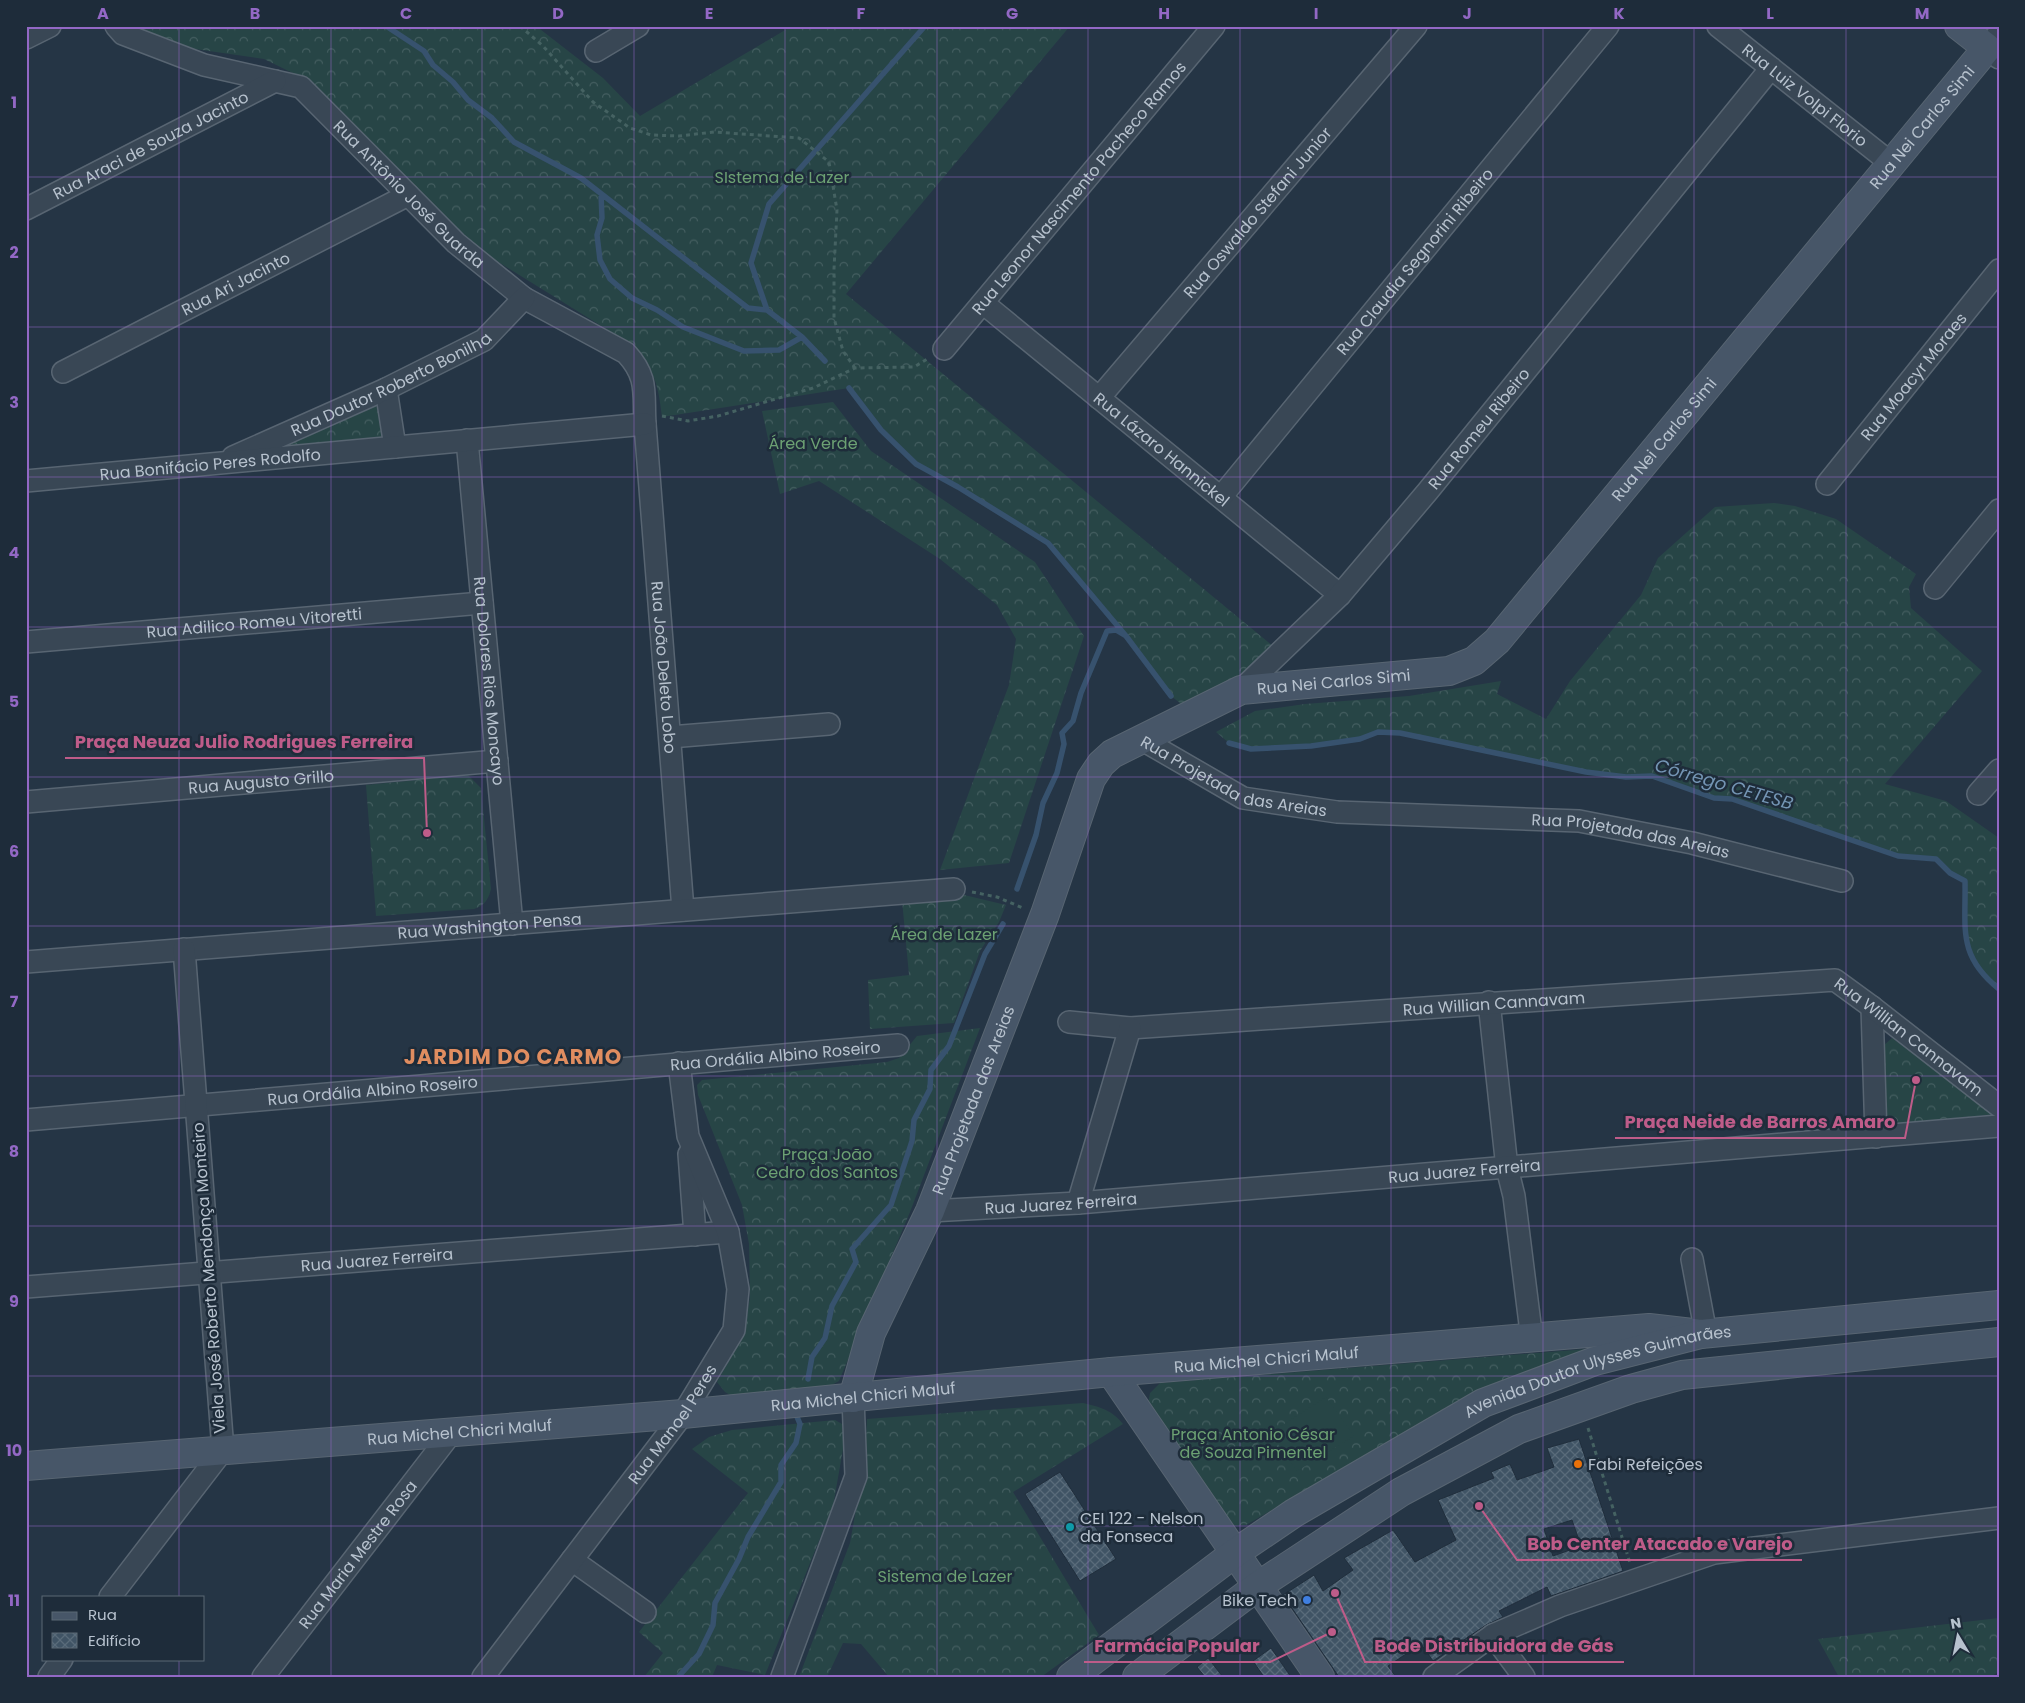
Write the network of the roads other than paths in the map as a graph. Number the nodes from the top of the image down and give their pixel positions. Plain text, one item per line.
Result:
1 (50, 26) edge
2 (116, 26) edge
3 (638, 26) edge
4 (1214, 26) edge
5 (1416, 26) edge
6 (1608, 26) edge
7 (1718, 26) edge
8 (1959, 26) edge
9 (26, 38) edge
10 (1995, 46) edge
11 (596, 51) dead end
12 (1771, 68) junction
13 (275, 81) junction
14 (1892, 164) junction
15 (408, 195) junction
16 (26, 209) edge
17 (1999, 270) edge
18 (524, 298) junction
19 (983, 303) junction
20 (944, 349) road end
21 (62, 372) dead end
22 (386, 389) junction
23 (1099, 398) junction
24 (645, 424) junction
25 (467, 440) junction
26 (395, 447) junction
27 (217, 464) junction
28 (26, 481) edge
29 (1827, 484) dead end
30 (1221, 497) junction
31 (1999, 510) edge
32 (1935, 588) dead end
33 (1340, 595) junction
34 (482, 603) junction
35 (26, 642) edge
36 (1235, 693) junction
37 (829, 724) dead end
38 (670, 737) junction
39 (1140, 739) junction
40 (497, 761) junction
41 (1999, 770) edge
42 (1978, 794) dead end
43 (26, 802) edge
44 (1842, 881) dead end
45 (954, 888) road end
46 (683, 910) junction
47 (512, 924) junction
48 (184, 949) junction
49 (26, 962) edge
50 (1489, 1002) junction
51 (1872, 1006) junction
52 (1070, 1022) dead end
53 (1130, 1028) junction
54 (898, 1045) dead end
55 (679, 1063) junction
56 (196, 1106) junction
57 (1999, 1106) edge
58 (26, 1120) edge
59 (1999, 1126) edge
60 (688, 1136) junction
61 (1876, 1137) junction
62 (1507, 1168) junction
63 (1078, 1203) junction
64 (930, 1211) junction
65 (728, 1232) junction
66 (695, 1234) junction
67 (1692, 1259) dead end
68 (209, 1272) junction
69 (26, 1287) edge
70 (1999, 1305) edge
71 (1703, 1334) junction
72 (1532, 1340) junction
73 (1999, 1342) edge
74 (1111, 1372) junction
75 (853, 1398) junction
76 (683, 1414) junction
77 (452, 1432) junction
78 (223, 1450) junction
79 (26, 1466) edge
80 (1999, 1518) edge
81 (1235, 1554) junction
82 (572, 1560) junction
83 (1258, 1586) junction
84 (111, 1596) edge
85 (645, 1612) dead end
86 (1493, 1635) junction
87 (61, 1660) edge
88 (49, 1677) edge
89 (263, 1677) edge
90 (483, 1677) edge
91 (782, 1677) edge
92 (1071, 1677) edge
93 (1137, 1677) edge
94 (1320, 1677) edge
95 (1434, 1677) edge
96 (1524, 1677) edge

1 - 9 street
2 - 13 street, Rua Antônio José Guarda
3 - 11 street
4 - 19 street, Rua Leonor Nascimento Pacheco Ramos
5 - 23 street, Rua Oswaldo Stefani Junior
6 - 30 street, Rua Claudia Segnorini Ribeiro
7 - 12 street, Rua Luiz Volpi Florio
8 - 10 street
10 - 14 street, Rua Nei Carlos Simi
12 - 14 street, Rua Luiz Volpi Florio
12 - 33 street, Rua Romeu Ribeiro
13 - 15 street, Rua Antônio José Guarda
13 - 16 street, Rua Araci de Souza Jacinto
14 - 36 street, Rua Nei Carlos Simi
15 - 18 street, Rua Antônio José Guarda
15 - 21 street, Rua Ari Jacinto
17 - 29 street, Rua Moacyr Moraes
18 - 22 street, Rua Doutor Roberto Bonilha
18 - 24 street, Rua Antônio José Guarda
19 - 20 street, Rua Leonor Nascimento Pacheco Ramos
19 - 23 street, Rua Lázaro Hannickel
22 - 26 street
22 - 27 street, Rua Doutor Roberto Bonilha
23 - 30 street, Rua Lázaro Hannickel
24 - 25 street, Rua Bonifácio Peres Rodolfo
24 - 38 street, Rua João Deleto Lobo
25 - 26 street, Rua Bonifácio Peres Rodolfo
25 - 34 street, Rua Dolores Rios Moncayo
26 - 27 street, Rua Bonifácio Peres Rodolfo
27 - 28 street, Rua Bonifácio Peres Rodolfo
30 - 33 street, Rua Lázaro Hannickel
31 - 32 street
33 - 36 street, Rua Romeu Ribeiro
34 - 35 street, Rua Adilico Romeu Vitoretti
34 - 40 street, Rua Dolores Rios Moncayo
36 - 39 street, Rua Romeu Ribeiro
37 - 38 street
38 - 46 street, Rua João Deleto Lobo
39 - 44 street, Rua Projetada das Areias
39 - 64 street, Rua Projetada das Areias
40 - 43 street, Rua Augusto Grillo
40 - 47 street, Rua Dolores Rios Moncayo
41 - 42 street
45 - 46 street, Rua Washington Pensa
46 - 47 street, Rua Washington Pensa
47 - 48 street, Rua Washington Pensa
48 - 49 street, Rua Washington Pensa
48 - 56 street, Viela José Roberto Mendonça Monteiro
50 - 51 street, Rua Willian Cannavam
50 - 53 street, Rua Willian Cannavam
50 - 62 street
51 - 57 street, Rua Willian Cannavam
51 - 61 street
52 - 53 street, Rua Willian Cannavam
53 - 63 street
54 - 55 street, Rua Ordália Albino Roseiro
55 - 56 street, Rua Ordália Albino Roseiro
55 - 60 street, Rua Manoel Peres
56 - 58 street, Rua Ordália Albino Roseiro
56 - 68 street, Viela José Roberto Mendonça Monteiro
59 - 61 street, Rua Juarez Ferreira
60 - 65 street, Rua Manoel Peres
60 - 66 street, Rua Manoel Peres
61 - 62 street, Rua Juarez Ferreira
62 - 63 street, Rua Juarez Ferreira
62 - 72 street
63 - 64 street, Rua Juarez Ferreira
64 - 75 street, Rua Projetada das Areias
65 - 66 street, Rua Juarez Ferreira
65 - 76 street, Rua Manoel Peres
66 - 68 street, Rua Juarez Ferreira
67 - 71 street
68 - 69 street, Rua Juarez Ferreira
68 - 78 street, Viela José Roberto Mendonça Monteiro
70 - 71 street, Avenida Doutor Ulysses Guimarães
71 - 72 street, Rua Michel Chicri Maluf
71 - 81 street, Avenida Doutor Ulysses Guimarães
72 - 74 street, Rua Michel Chicri Maluf
73 - 83 street, Avenida Doutor Ulysses Guimarães
74 - 75 street, Rua Michel Chicri Maluf
74 - 81 street
75 - 76 street, Rua Michel Chicri Maluf
75 - 91 street
76 - 77 street, Rua Michel Chicri Maluf
76 - 82 street, Rua Manoel Peres
77 - 78 street, Rua Michel Chicri Maluf
77 - 89 street, Rua Maria Mestre Rosa
78 - 79 street, Rua Michel Chicri Maluf
78 - 84 street
80 - 86 street
81 - 83 street
81 - 92 street, Avenida Doutor Ulysses Guimarães
82 - 85 street
82 - 90 street, Rua Manoel Peres
83 - 93 street, Avenida Doutor Ulysses Guimarães
83 - 94 street
86 - 95 street
86 - 96 street
87 - 88 street

